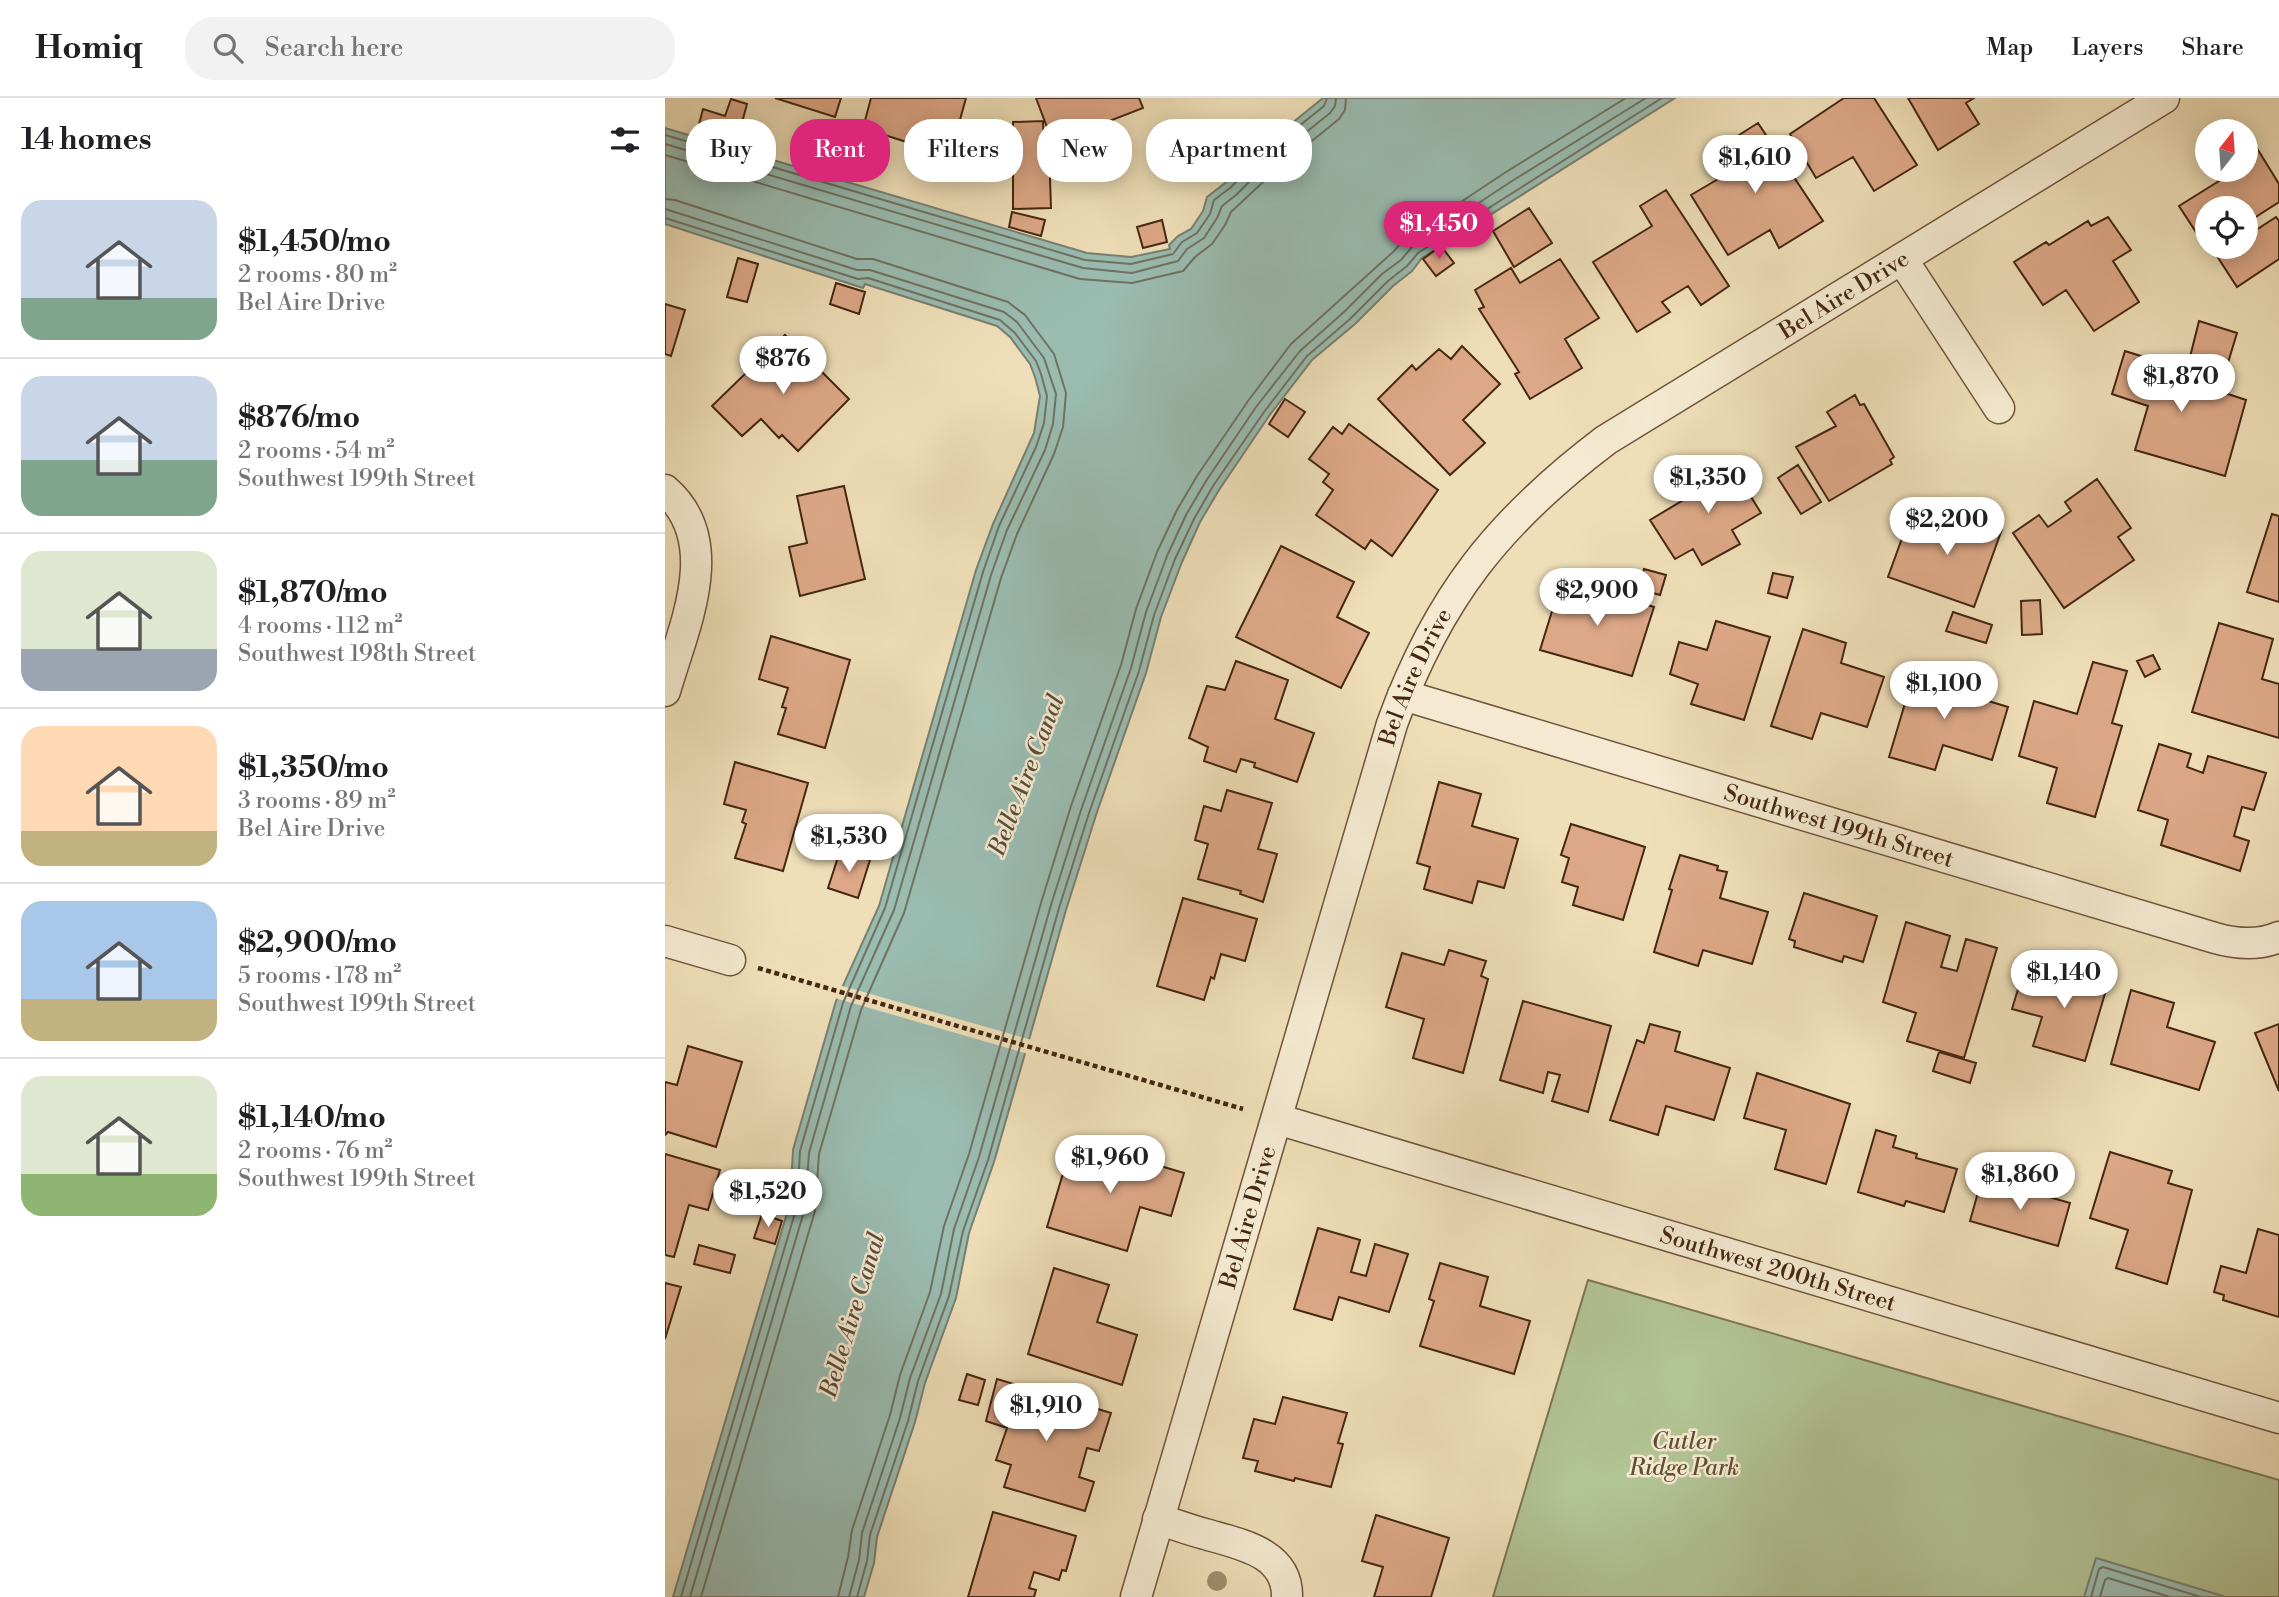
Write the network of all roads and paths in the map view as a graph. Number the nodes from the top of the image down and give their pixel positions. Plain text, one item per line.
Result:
1 (2164, 98) edge
2 (1902, 259) junction
3 (1999, 408) dead end
4 (665, 489) edge
5 (665, 691) edge
6 (1403, 695) junction
7 (2278, 937) edge
8 (665, 941) edge
9 (730, 960) joint
10 (1243, 1109) dead end
11 (1276, 1119) junction
12 (2279, 1418) edge
13 (1158, 1519) junction
14 (1136, 1597) edge
15 (1287, 1597) edge

1 - 2 street, Bel Aire Drive
2 - 3 street
2 - 6 street, Bel Aire Drive
4 - 5 street
6 - 7 street, Southwest 199th Street
6 - 11 street, Bel Aire Drive
8 - 9 street
9 - 10 path
11 - 12 street, Southwest 200th Street
11 - 13 street, Bel Aire Drive
13 - 14 street, Bel Aire Drive
13 - 15 street

